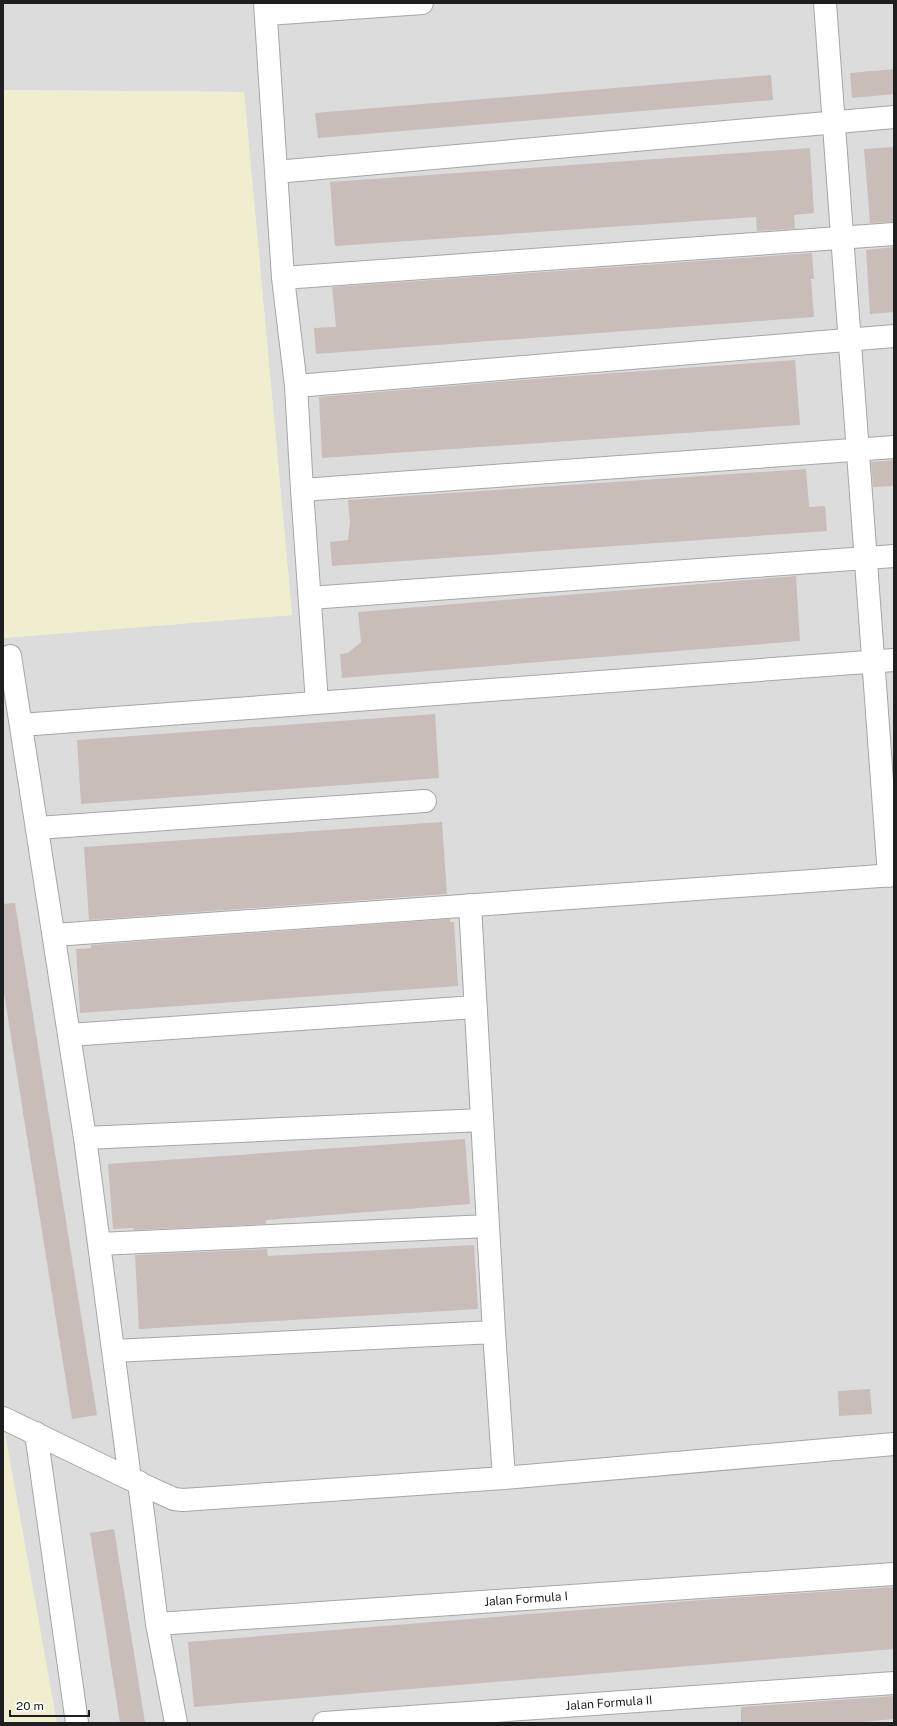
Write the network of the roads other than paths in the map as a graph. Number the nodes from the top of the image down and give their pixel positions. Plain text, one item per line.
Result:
1 (422, 3) edge
2 (825, 3) edge
3 (266, 9) edge
4 (894, 117) edge
5 (834, 122) junction
6 (276, 172) junction
7 (894, 234) edge
8 (842, 237) junction
9 (283, 278) junction
10 (894, 336) edge
11 (850, 339) junction
12 (296, 386) junction
13 (894, 447) edge
14 (858, 450) junction
15 (302, 490) junction
16 (894, 556) edge
17 (866, 558) junction
18 (310, 598) junction
19 (10, 656) dead end
20 (884, 660) edge
21 (317, 703) junction
22 (21, 725) junction
23 (888, 768) edge
24 (425, 801) dead end
25 (37, 828) junction
26 (892, 876) edge
27 (470, 905) junction
28 (54, 935) junction
29 (475, 1007) junction
30 (69, 1035) junction
31 (482, 1120) junction
32 (85, 1138) junction
33 (488, 1226) junction
34 (99, 1244) junction
35 (494, 1332) junction
36 (114, 1351) junction
37 (3, 1418) edge
38 (36, 1433) junction
39 (894, 1444) edge
40 (504, 1478) junction
41 (134, 1481) junction
42 (894, 1574) edge
43 (157, 1624) junction
44 (894, 1683) edge
45 (77, 1723) edge
46 (176, 1723) edge
47 (324, 1723) edge

1 - 3 street
2 - 5 street
3 - 6 street
4 - 5 street
5 - 6 street
5 - 8 street
6 - 9 street
7 - 8 street
8 - 9 street
8 - 11 street
9 - 12 street
10 - 11 street
11 - 12 street
11 - 14 street
12 - 15 street
13 - 14 street
14 - 15 street
14 - 17 street
15 - 18 street
16 - 17 street
17 - 18 street
17 - 20 street
18 - 21 street
19 - 22 street
20 - 21 street
20 - 23 street
21 - 22 street
22 - 25 street
23 - 26 street
24 - 25 street
25 - 28 street
26 - 27 street
27 - 28 street
27 - 29 street
28 - 30 street
29 - 30 street
29 - 31 street
30 - 32 street
31 - 32 street
31 - 33 street
32 - 34 street
33 - 34 street
33 - 35 street
34 - 36 street
35 - 36 street
35 - 40 street
36 - 41 street
37 - 38 street
38 - 41 street
38 - 45 street
39 - 40 street
40 - 41 street
41 - 43 street
42 - 43 street, Jalan Formula I
43 - 46 street
44 - 47 street, Jalan Formula II

